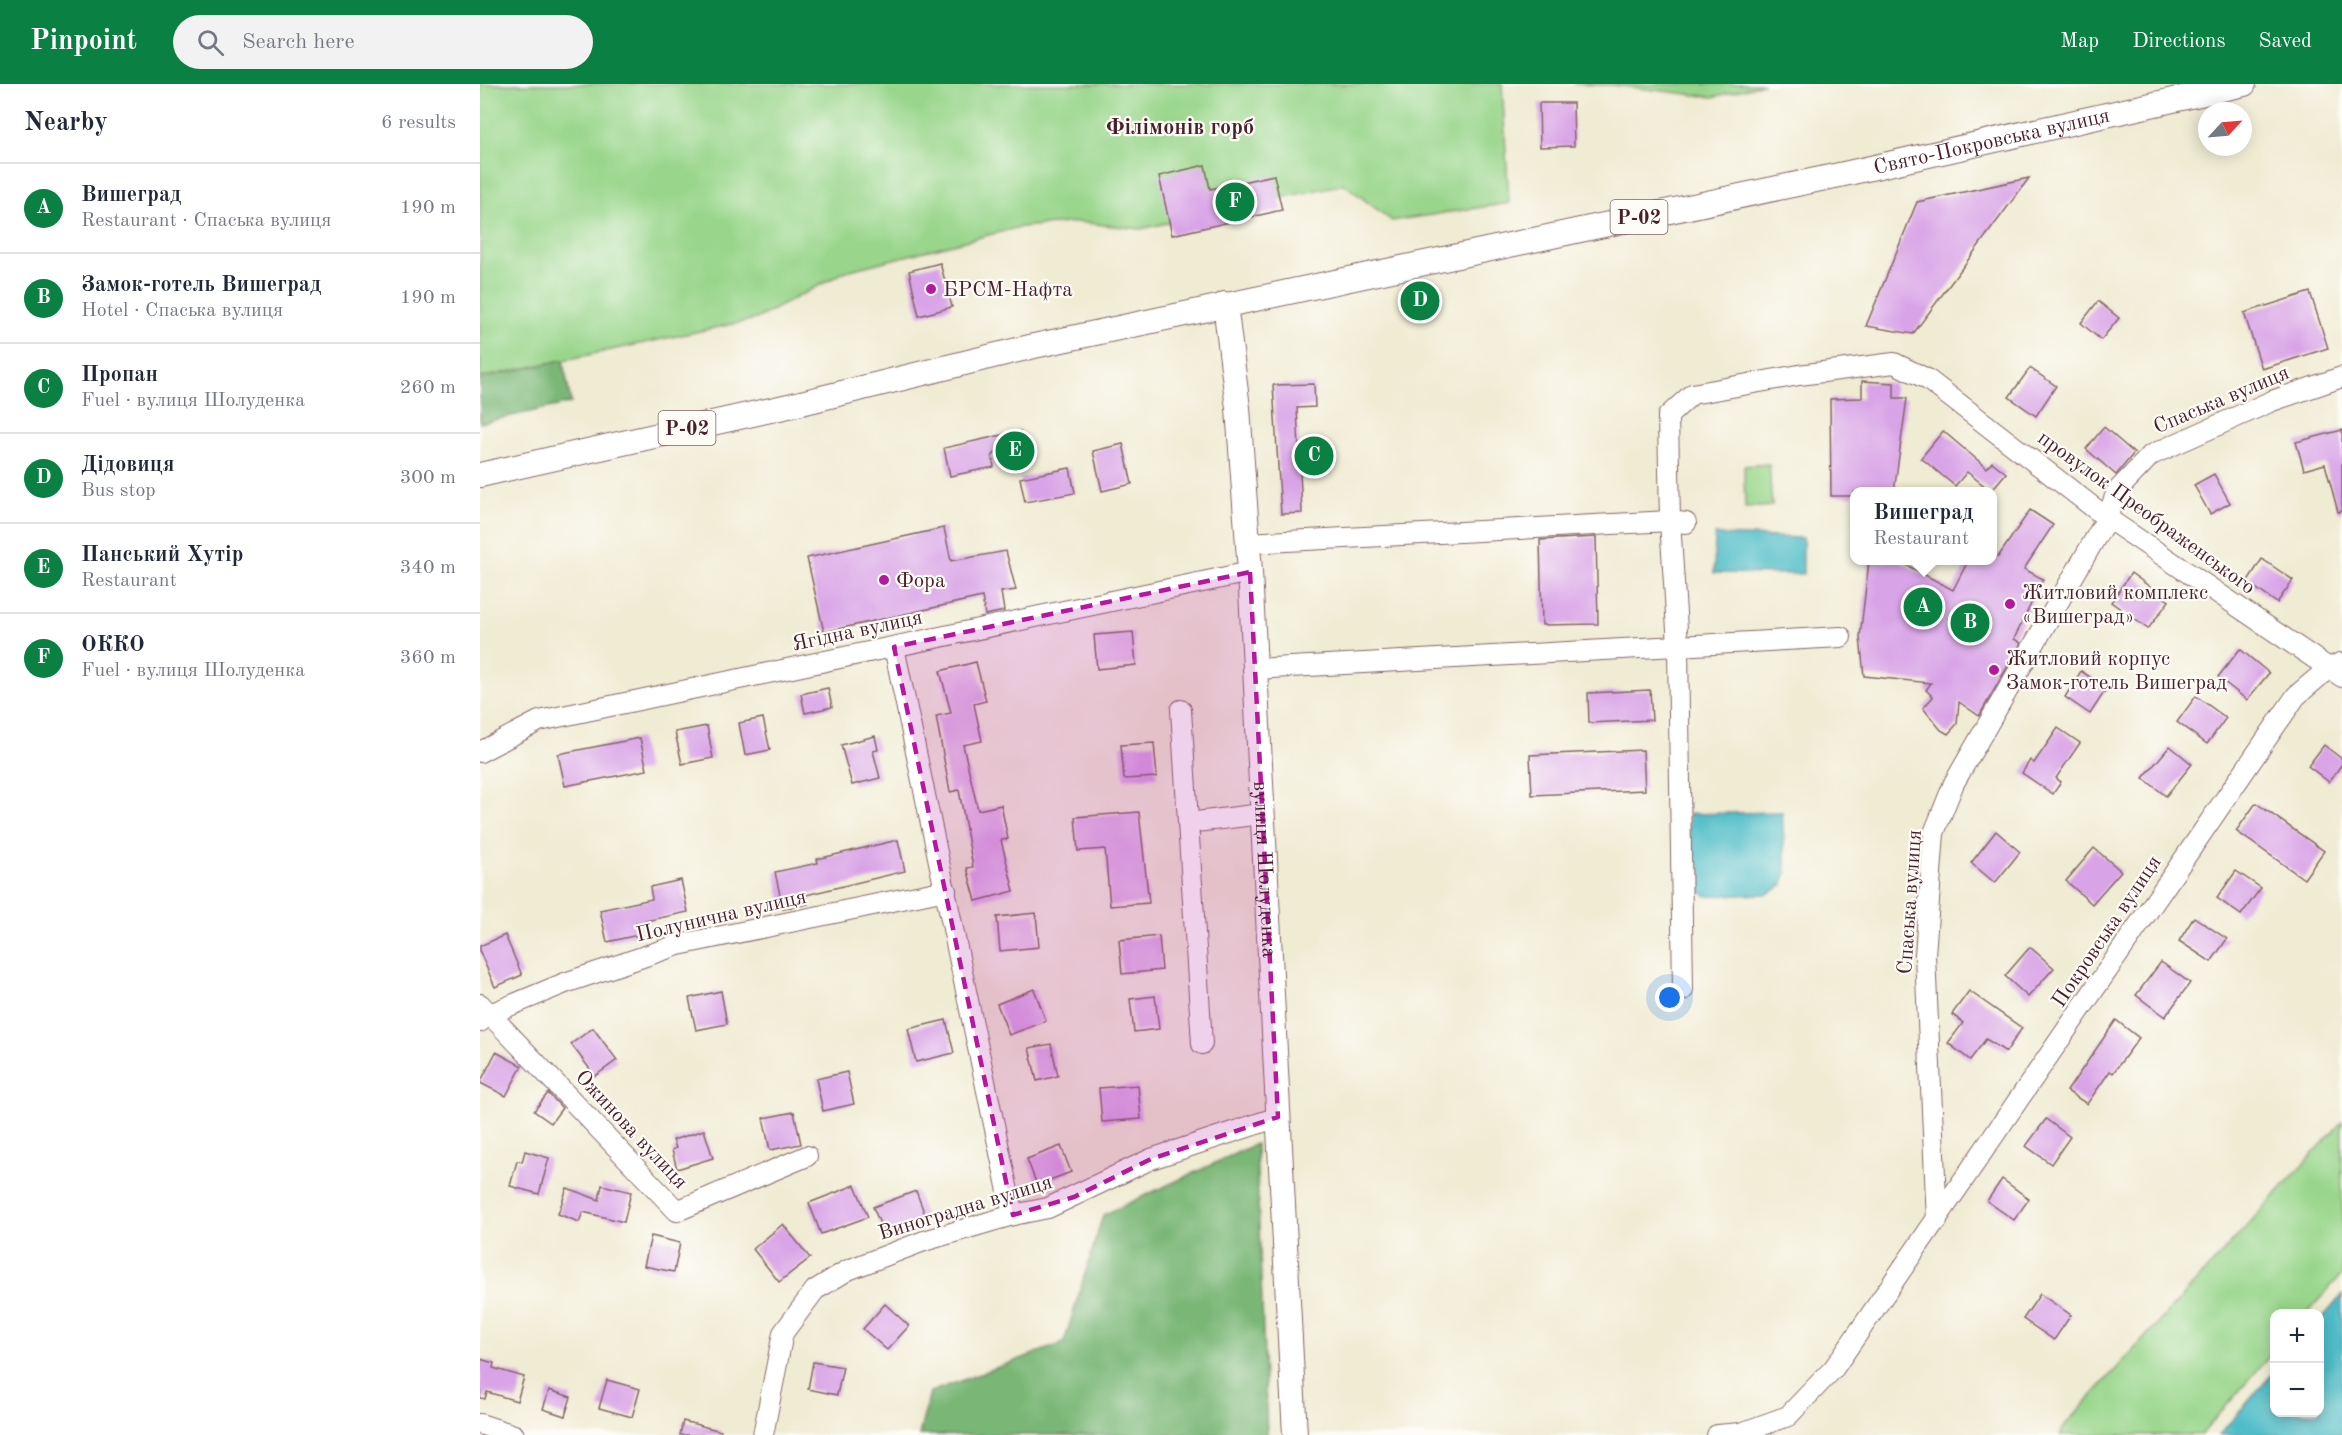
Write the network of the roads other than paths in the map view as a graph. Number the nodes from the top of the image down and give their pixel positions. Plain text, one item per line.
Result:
1 (2244, 84) edge
2 (1225, 304) junction
3 (2342, 377) edge
4 (480, 477) edge
5 (2107, 518) junction
6 (1678, 522) junction
7 (1248, 543) junction
8 (1250, 572) junction
9 (1841, 637) dead end
10 (1678, 645) junction
11 (894, 646) junction
12 (1255, 669) junction
13 (2338, 669) edge
14 (1181, 710) dead end
15 (480, 752) edge
16 (1262, 814) junction
17 (1188, 823) junction
18 (946, 890) junction
19 (1683, 990) dead end
20 (483, 1013) edge
21 (1202, 1044) dead end
22 (1278, 1117) junction
23 (807, 1156) dead end
24 (1013, 1215) junction
25 (1937, 1221) junction
26 (480, 1424) edge
27 (514, 1435) edge
28 (763, 1435) edge
29 (1296, 1435) edge
30 (1717, 1435) edge

1 - 2 main road, Свято-Покровська вулиця / Р-02
2 - 4 main road, Р-02
2 - 7 main road, вулиця Шолуденка
3 - 5 street, Спаська вулиця
5 - 6 street, провулок Преображенського
5 - 13 street, провулок Преображенського
5 - 25 street, Спаська вулиця
6 - 7 street
6 - 10 street, провулок Преображенського
7 - 8 main road, вулиця Шолуденка
8 - 11 street, Ягідна вулиця
8 - 12 main road, вулиця Шолуденка
9 - 10 street
10 - 12 street
10 - 19 street, провулок Преображенського
11 - 15 street, Ягідна вулиця
11 - 18 street
12 - 16 main road, вулиця Шолуденка
13 - 25 street, Покровська вулиця
14 - 17 street
16 - 17 street
16 - 22 main road, вулиця Шолуденка
17 - 21 street
18 - 20 street, Полунична вулиця
18 - 24 street
20 - 23 street, Ожинова вулиця
22 - 24 street, Виноградна вулиця
22 - 29 main road, вулиця Шолуденка
24 - 28 street, Виноградна вулиця
25 - 30 street, Покровська вулиця
26 - 27 street

